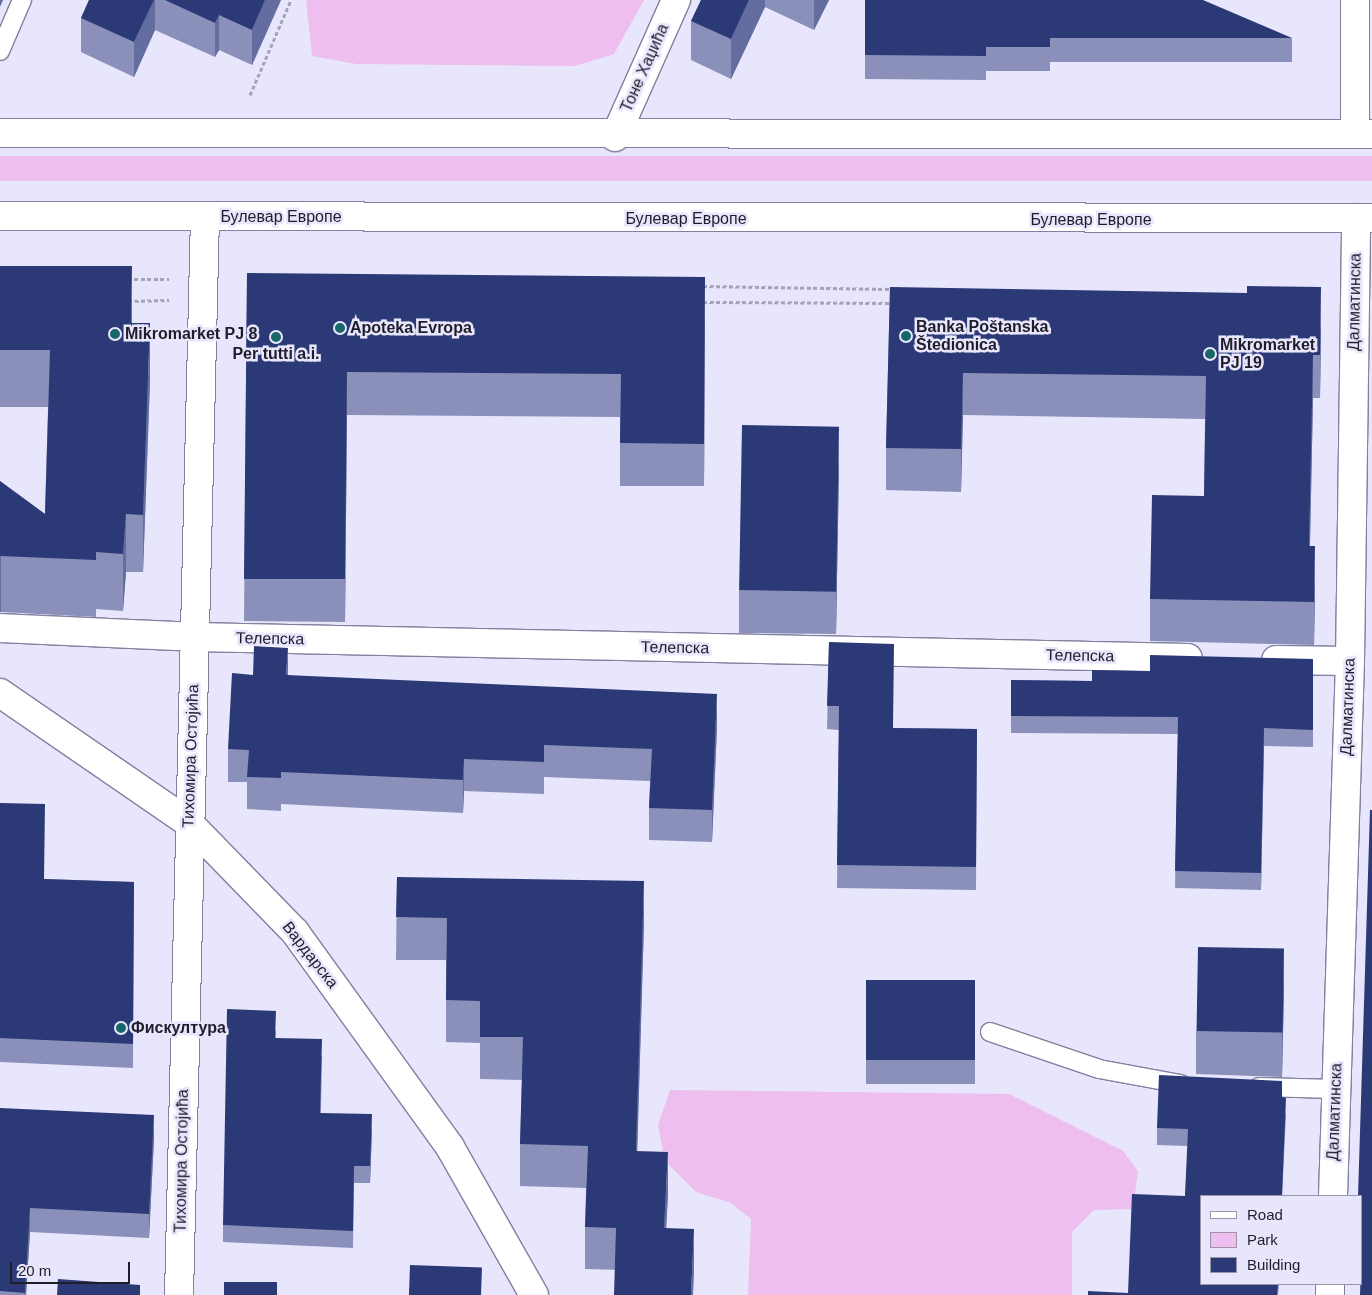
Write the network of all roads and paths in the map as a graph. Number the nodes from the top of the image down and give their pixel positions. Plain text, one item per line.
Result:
1 (22, 0) edge
2 (291, 0) edge
3 (676, 0) edge
4 (1355, 0) edge
5 (0, 51) edge
6 (250, 95) dead end
7 (0, 133) edge
8 (1363, 134) edge
9 (615, 137) junction
10 (0, 216) edge
11 (205, 217) junction
12 (1364, 218) edge
13 (116, 279) edge
14 (699, 286) edge
15 (203, 289) junction
16 (897, 289) edge
17 (126, 301) edge
18 (700, 302) edge
19 (898, 303) edge
20 (0, 628) edge
21 (195, 637) junction
22 (1210, 658) edge
23 (1250, 659) edge
24 (1350, 661) junction
25 (0, 693) edge
26 (189, 823) junction
27 (990, 1032) dead end
28 (1202, 1085) edge
29 (1240, 1086) edge
30 (1336, 1089) junction
31 (1333, 1195) edge
32 (179, 1295) edge
33 (534, 1295) edge

1 - 5 lane
2 - 6 path
3 - 9 street, Тоне Хаџића
4 - 8 street
7 - 9 street
8 - 9 street
10 - 11 street, Булевар Европе
11 - 12 street, Булевар Европе
11 - 15 street, Тихомира Остојића
12 - 24 street, Далматинска
13 - 15 path
14 - 16 path
15 - 17 path
15 - 21 street, Тихомира Остојића
18 - 19 path
20 - 21 street, Телепска
21 - 22 street, Телепска
21 - 26 street, Тихомира Остојића
23 - 24 street
24 - 30 street, Далматинска
25 - 26 street, Вардарска
26 - 32 street, Тихомира Остојића
26 - 33 street, Вардарска
27 - 28 lane
29 - 30 lane
30 - 31 street, Далматинска

